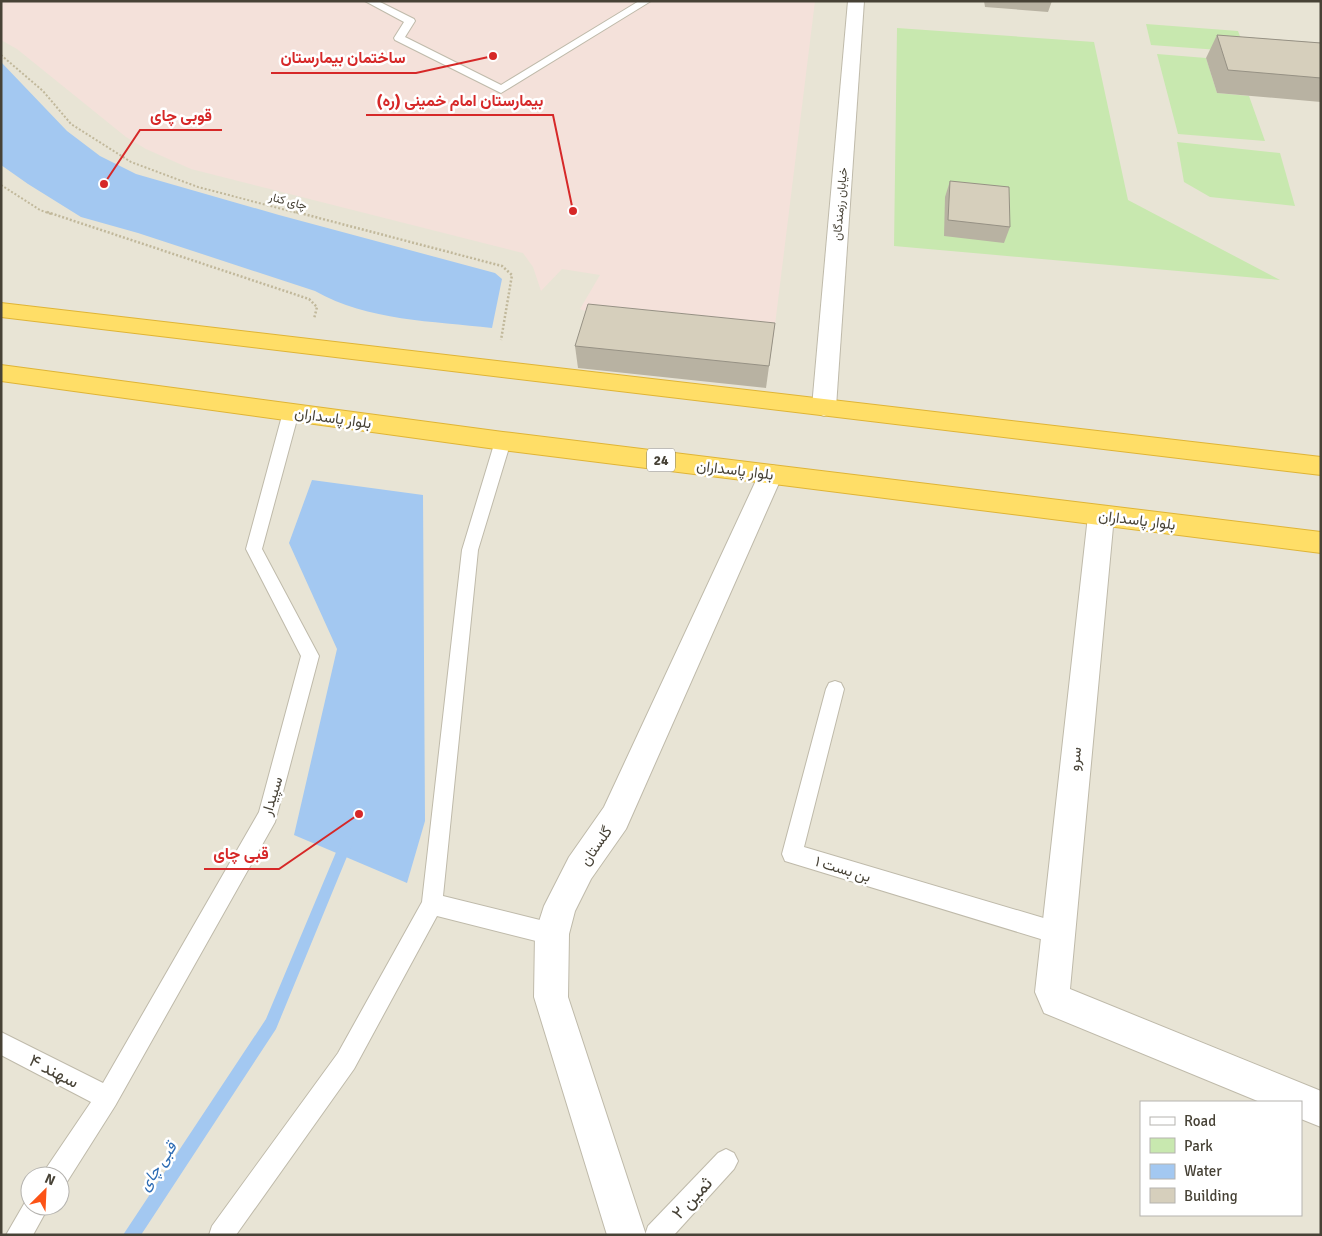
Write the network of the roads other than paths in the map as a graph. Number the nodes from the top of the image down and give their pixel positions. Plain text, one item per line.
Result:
1 (370, 1) edge
2 (646, 1) edge
3 (856, 1) edge
4 (1, 310) edge
5 (1, 373) edge
6 (824, 407) junction
7 (291, 412) junction
8 (503, 441) junction
9 (1321, 466) edge
10 (772, 474) junction
11 (1101, 516) junction
12 (1321, 544) edge
13 (835, 689) dead end
14 (432, 904) junction
15 (1057, 933) junction
16 (552, 934) junction
17 (1, 1044) edge
18 (106, 1098) junction
19 (1301, 1101) edge
20 (1302, 1101) edge
21 (1321, 1109) edge
22 (726, 1161) dead end
23 (62, 1166) edge
24 (30, 1216) edge
25 (18, 1235) edge
26 (221, 1235) edge
27 (627, 1235) edge
28 (657, 1235) edge

1 - 2 lane
3 - 6 street, خیابان رزمندگان
4 - 6 highway
5 - 7 highway, بلوار پاسداران / 24
6 - 9 highway
7 - 8 highway, بلوار پاسداران / 24
7 - 18 lane, سپیدار
8 - 10 highway, بلوار پاسداران / 24
8 - 14 lane
10 - 11 highway, بلوار پاسداران / 24
10 - 16 street, گلستان
11 - 12 highway, بلوار پاسداران / 24
11 - 15 street, سرو
13 - 15 lane, بن بست ۱
14 - 16 lane
14 - 26 lane
15 - 19 street, سرو
16 - 27 street, گلستان
17 - 18 lane, سهند ۴
18 - 23 lane, سپیدار
20 - 21 street, سرو
22 - 28 lane, ثمین ۲
24 - 25 lane

